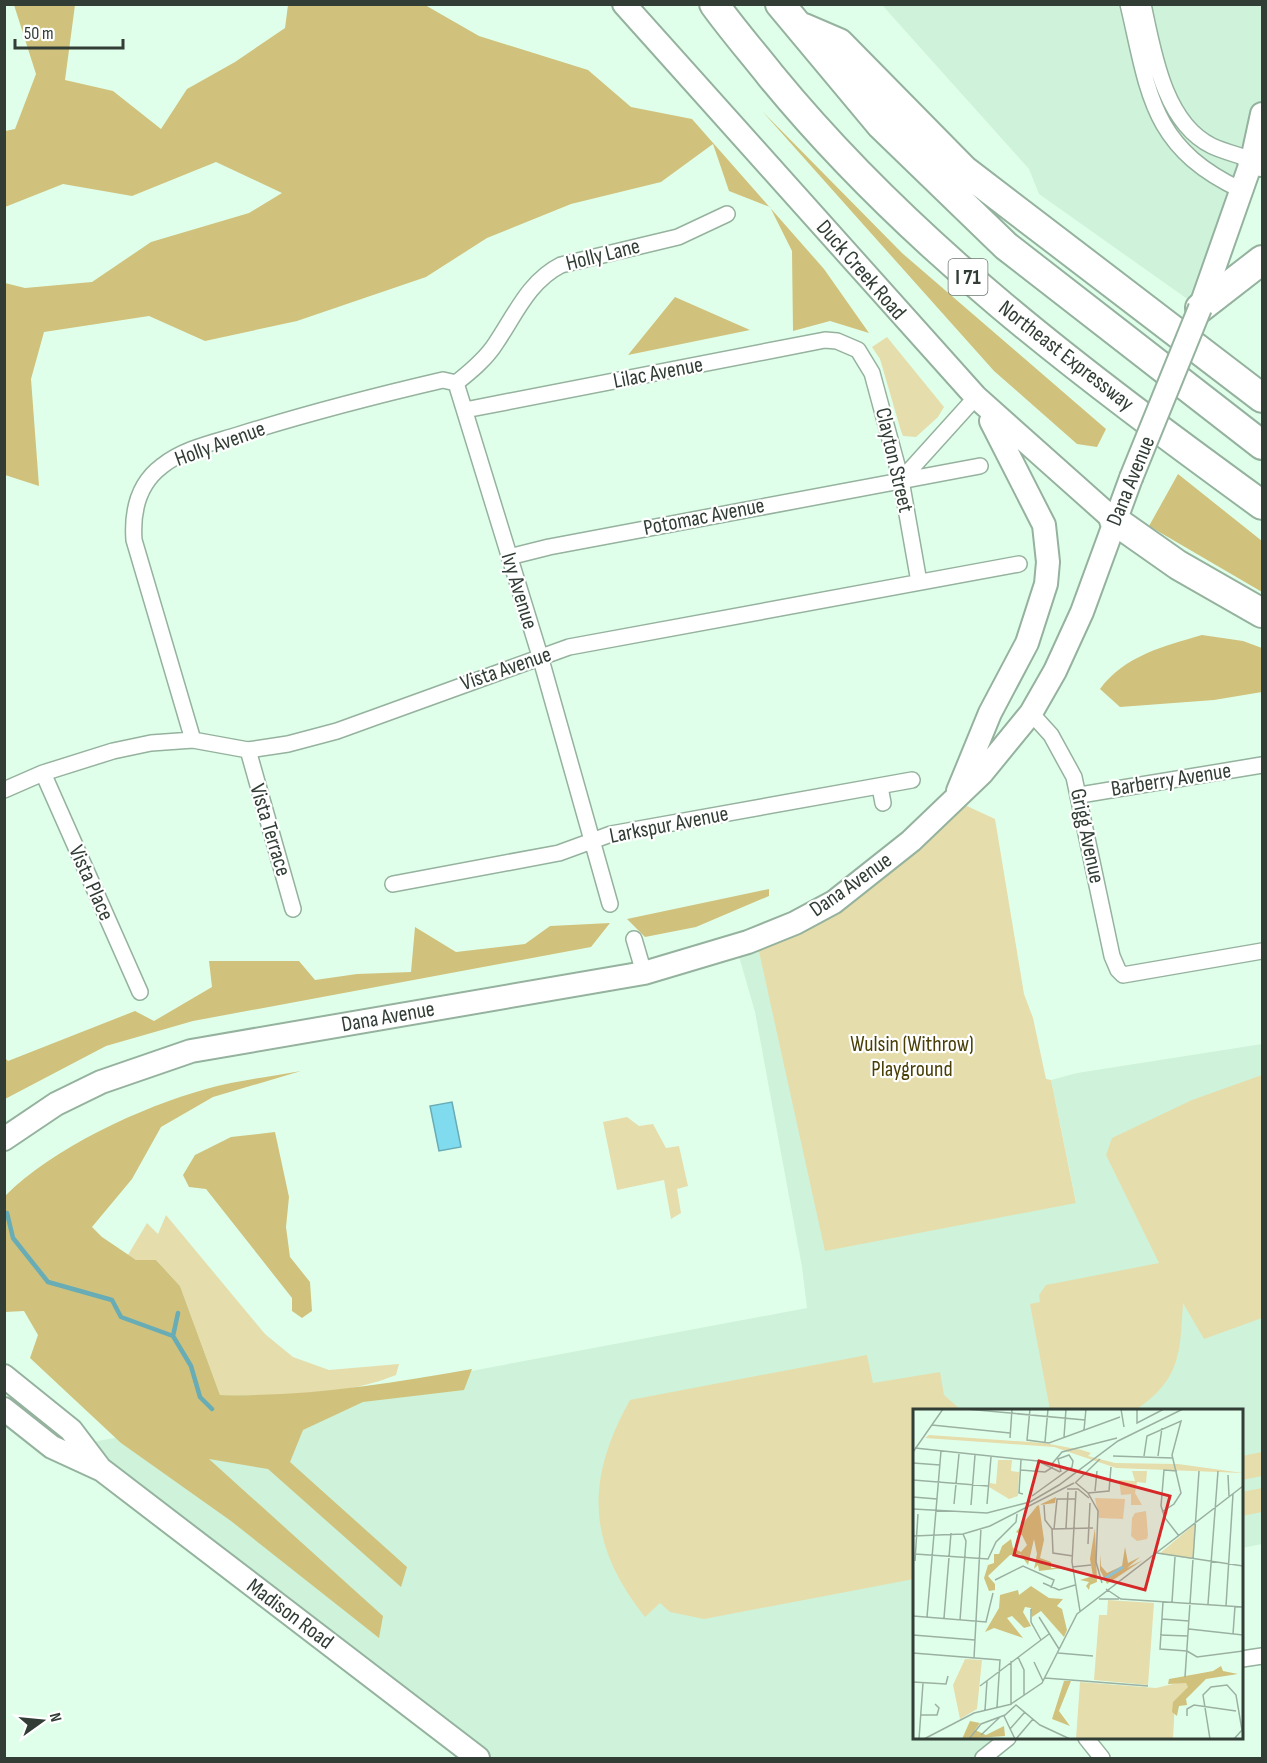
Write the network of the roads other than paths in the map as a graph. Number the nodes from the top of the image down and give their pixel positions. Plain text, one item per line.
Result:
1 (624, 4) edge
2 (714, 4) edge
3 (1128, 4) edge
4 (1143, 4) edge
5 (789, 15) edge
6 (1263, 114) edge
7 (1257, 161) edge
8 (1241, 190) junction
9 (728, 213) dead end
10 (1263, 260) edge
11 (1200, 308) junction
12 (851, 346) joint
13 (456, 383) junction
14 (976, 397) junction
15 (1263, 399) edge
16 (465, 410) junction
17 (1263, 445) edge
18 (980, 466) dead end
19 (901, 480) junction
20 (1263, 505) edge
21 (1114, 520) junction
22 (509, 557) junction
23 (1019, 564) dead end
24 (919, 582) junction
25 (1263, 613) edge
26 (540, 657) junction
27 (1031, 713) junction
28 (193, 740) junction
29 (248, 750) junction
30 (1263, 765) edge
31 (43, 773) junction
32 (912, 780) dead end
33 (880, 787) junction
34 (4, 790) edge
35 (1080, 795) junction
36 (954, 800) junction
37 (883, 803) dead end
38 (593, 841) junction
39 (393, 884) dead end
40 (610, 904) dead end
41 (294, 909) dead end
42 (634, 939) dead end
43 (1263, 951) edge
44 (644, 973) junction
45 (140, 992) dead end
46 (4, 1139) edge
47 (4, 1376) edge
48 (4, 1409) edge
49 (102, 1470) junction
50 (1263, 1656) edge
51 (1243, 1659) edge
52 (1006, 1739) edge
53 (1088, 1739) edge
54 (478, 1758) edge
55 (983, 1758) edge
56 (1102, 1758) edge

1 - 14 street, Duck Creek Road
2 - 20 highway, Northeast Expressway / I 71
3 - 8 street
4 - 7 street
5 - 15 highway
5 - 17 highway, I 71
6 - 7 street, Dana Avenue
7 - 8 street, Dana Avenue
8 - 11 street, Dana Avenue
9 - 13 street, Holly Lane
10 - 11 highway
11 - 21 street, Dana Avenue, bridge
12 - 16 street, Lilac Avenue
12 - 19 street, Clayton Street
13 - 16 street, Ivy Avenue
13 - 28 street, Holly Avenue
14 - 19 street
14 - 21 street, Duck Creek Road
14 - 36 street
16 - 22 street, Ivy Avenue
18 - 19 street, Potomac Avenue
19 - 22 street, Potomac Avenue
19 - 24 street, Clayton Street
21 - 25 highway
21 - 27 street, Dana Avenue
22 - 26 street, Ivy Avenue
23 - 24 street, Vista Avenue
24 - 26 street, Vista Avenue
26 - 29 street, Vista Avenue
26 - 38 street, Ivy Avenue
27 - 35 street, Grigg Avenue
27 - 36 street, Dana Avenue
28 - 29 street, Vista Avenue
28 - 31 street, Vista Avenue
29 - 41 street, Vista Terrace
30 - 35 street, Barberry Avenue
31 - 34 street, Vista Avenue
31 - 45 street, Vista Place
32 - 33 street, Larkspur Avenue
33 - 37 street
33 - 38 street, Larkspur Avenue
35 - 43 street, Grigg Avenue
36 - 44 street, Dana Avenue
38 - 39 street, Larkspur Avenue
38 - 40 street, Ivy Avenue
42 - 44 street
44 - 46 street, Dana Avenue
47 - 49 street, Madison Road
48 - 49 street, Madison Road
49 - 54 street, Madison Road
50 - 51 street
52 - 55 street
53 - 56 street

